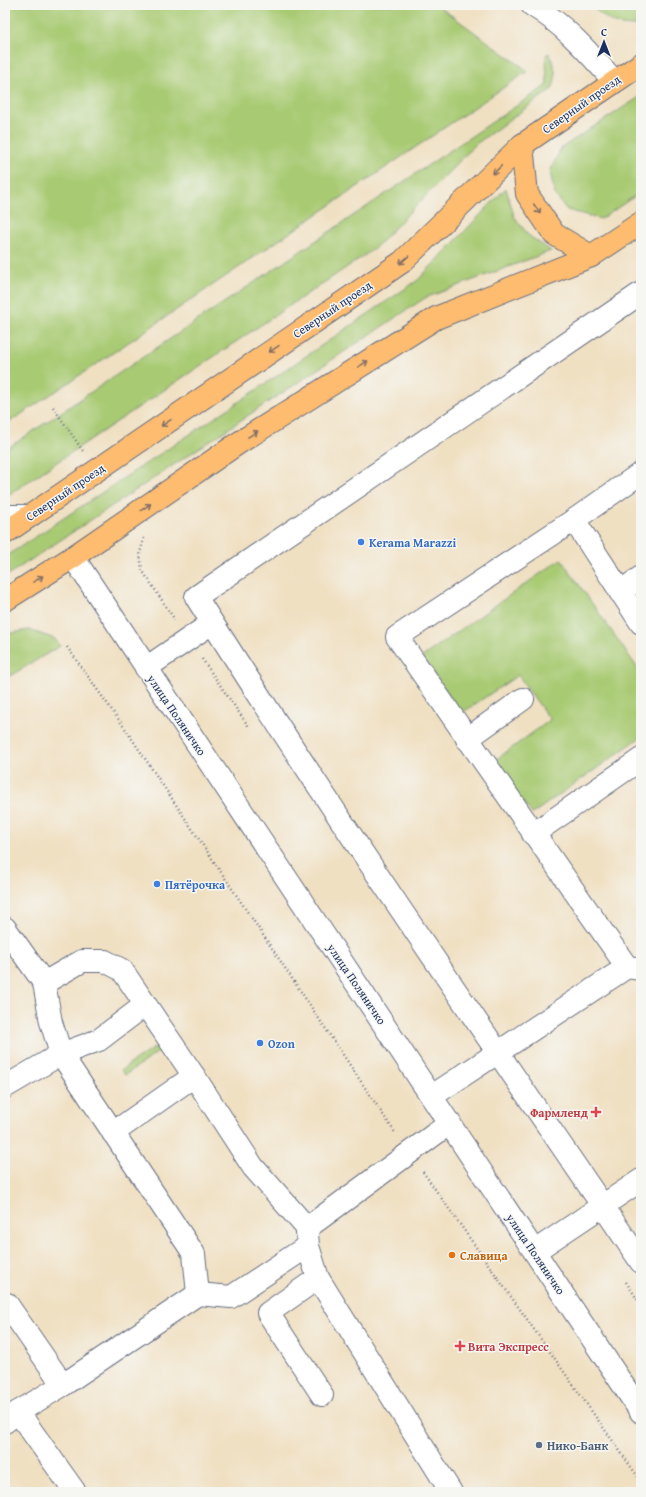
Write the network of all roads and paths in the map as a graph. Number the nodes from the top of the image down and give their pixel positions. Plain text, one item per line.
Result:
1 (535, 6) edge
2 (641, 64) edge
3 (614, 81) junction
4 (522, 145) junction
5 (641, 223) edge
6 (590, 256) junction
7 (641, 293) edge
8 (53, 407) dead end
9 (87, 456) dead end
10 (641, 473) edge
11 (5, 516) edge
12 (30, 516) junction
13 (574, 520) junction
14 (5, 533) edge
15 (144, 538) dead end
16 (73, 557) junction
17 (641, 577) edge
18 (156, 591) dead end
19 (620, 592) junction
20 (5, 600) edge
21 (212, 623) junction
22 (641, 623) edge
23 (67, 647) dead end
24 (146, 668) junction
25 (523, 699) dead end
26 (467, 739) junction
27 (641, 759) edge
28 (533, 834) junction
29 (5, 928) edge
30 (634, 968) edge
31 (44, 983) junction
32 (145, 1005) junction
33 (497, 1052) junction
34 (60, 1054) junction
35 (194, 1076) junction
36 (5, 1087) edge
37 (432, 1096) junction
38 (450, 1123) junction
39 (113, 1133) junction
40 (409, 1153) junction
41 (641, 1180) edge
42 (602, 1205) junction
43 (308, 1237) junction
44 (534, 1251) junction
45 (641, 1262) edge
46 (318, 1278) junction
47 (198, 1294) junction
48 (5, 1304) edge
49 (63, 1385) junction
50 (322, 1395) dead end
51 (641, 1412) edge
52 (12, 1417) edge
53 (641, 1481) edge
54 (75, 1492) edge
55 (451, 1492) edge

1 - 3 street
2 - 3 main road, Северный проезд
3 - 4 main road, Северный проезд
4 -> 6 main road
4 -> 12 main road, Северный проезд
5 - 6 main road
16 -> 6 main road
7 - 21 street
8 - 9 path
10 - 13 street
11 - 12 street
12 - 14 main road, Северный проезд
13 - 19 street
13 - 26 street
15 - 18 path
20 -> 16 main road
16 - 24 street, улица Поляничко
17 - 19 street
19 - 22 street
21 - 24 street
21 - 33 street
23 - 40 path
24 - 37 street, улица Поляничко
25 - 26 street
26 - 28 street
27 - 28 street
28 - 30 street
29 - 31 street
30 - 33 street
31 - 32 street
31 - 34 street
32 - 34 street
32 - 35 street
33 - 37 street
33 - 42 street
34 - 36 street
34 - 39 street
35 - 39 street
35 - 43 street
37 - 38 street, улица Поляничко
38 - 40 street
38 - 44 street, улица Поляничко
39 - 47 street
40 - 43 street
40 - 53 path
41 - 42 street
42 - 44 street
42 - 45 street
43 - 46 street
43 - 47 street
44 - 51 street, улица Поляничко
46 - 50 street
46 - 55 street
47 - 49 street
48 - 49 street
49 - 52 street
52 - 54 street

